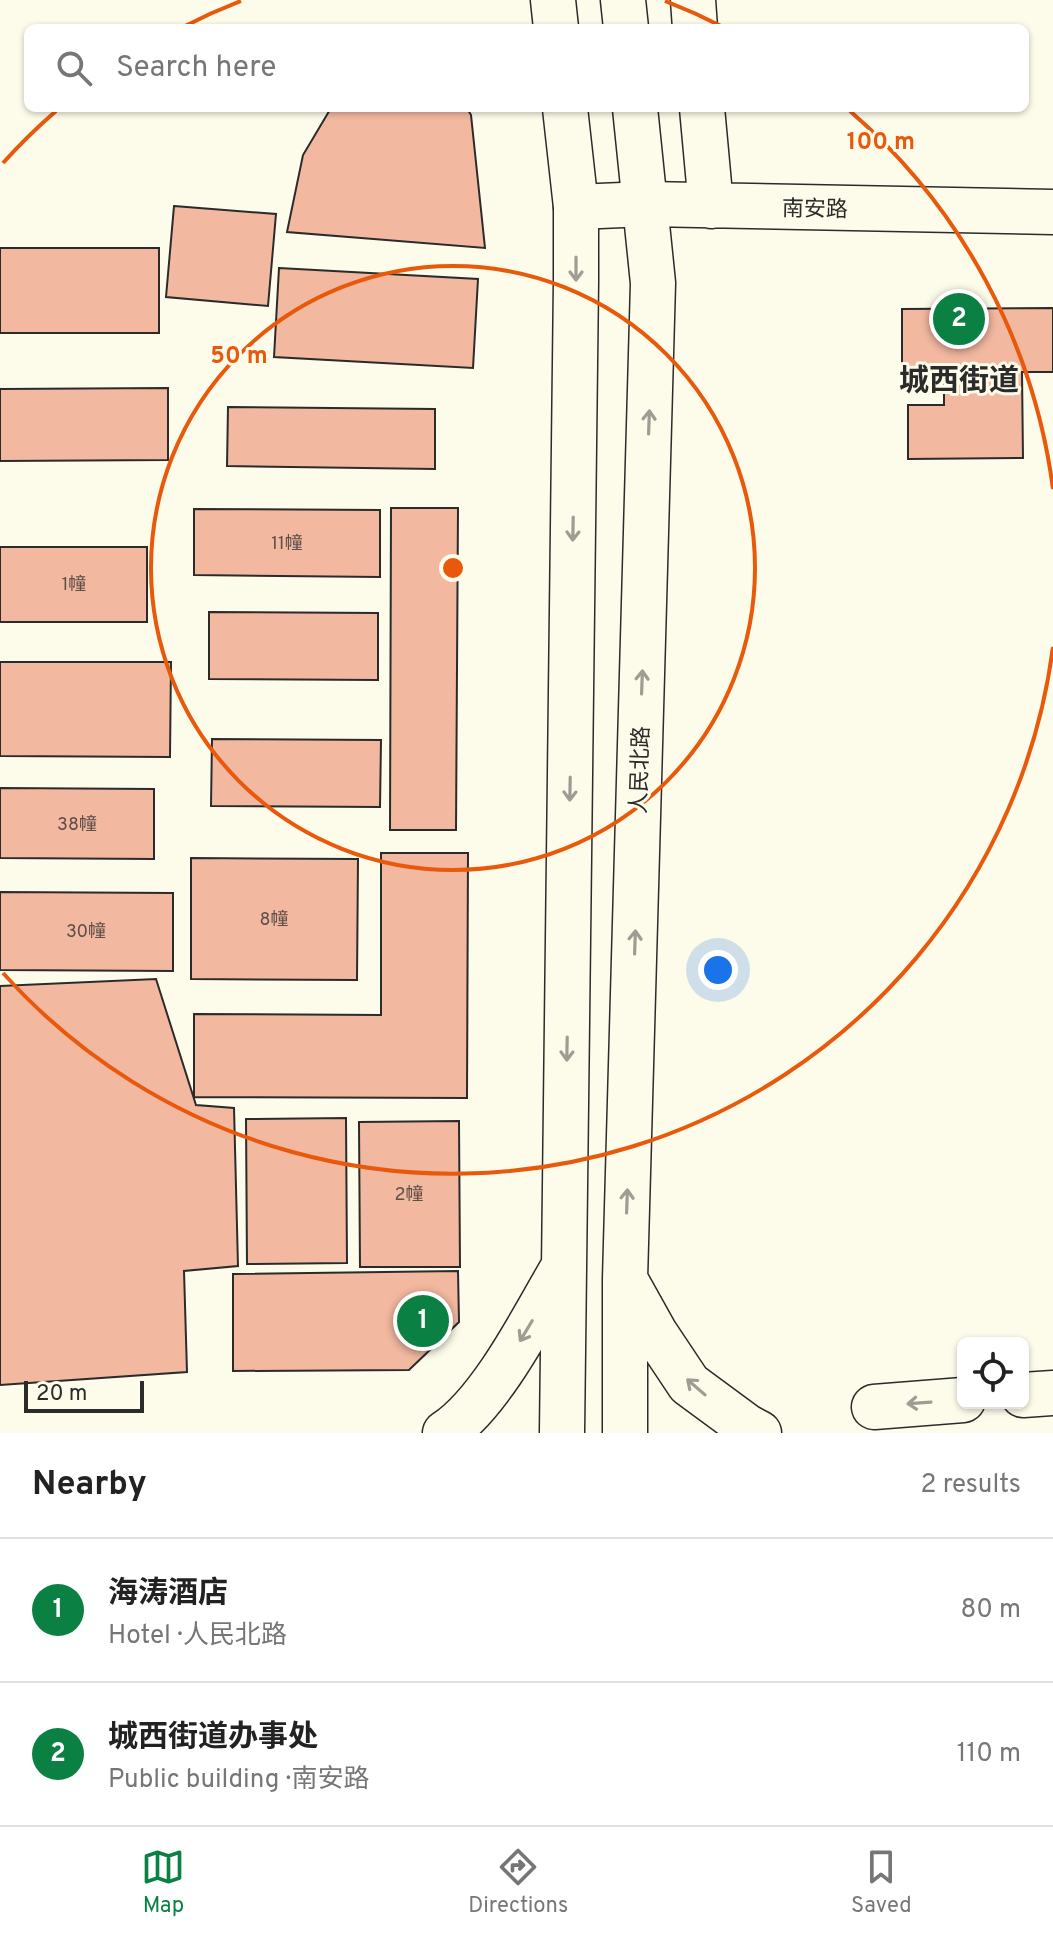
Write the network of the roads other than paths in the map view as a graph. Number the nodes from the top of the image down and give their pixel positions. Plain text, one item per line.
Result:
1 (553, 0) edge
2 (623, 0) edge
3 (693, 0) edge
4 (556, 24) edge
5 (626, 24) edge
6 (695, 24) edge
7 (565, 112) edge
8 (635, 112) edge
9 (702, 112) edge
10 (646, 204) junction
11 (711, 206) junction
12 (576, 207) junction
13 (1053, 212) edge
14 (565, 1263) junction
15 (625, 1279) junction
16 (564, 1324) junction
17 (625, 1324) junction
18 (1053, 1393) edge
19 (1029, 1395) edge
20 (957, 1400) edge
21 (874, 1407) dead end
22 (445, 1433) edge
23 (562, 1433) edge
24 (625, 1433) edge
25 (759, 1433) edge

1 - 4 main road
2 - 5 main road
3 - 6 main road
7 - 12 main road
8 - 10 main road, 人民北路
9 - 11 main road
10 - 11 main road, 南安路
10 - 12 main road, 南安路
15 -> 10 main road, 人民北路
11 - 13 main road, 南安路
12 -> 14 main road
14 - 16 main road
14 -> 22 main road
15 - 17 main road, 人民北路
25 -> 15 main road
16 - 17 main road
16 - 23 main road
17 - 24 main road, 人民北路
18 - 19 main road
20 -> 21 main road

